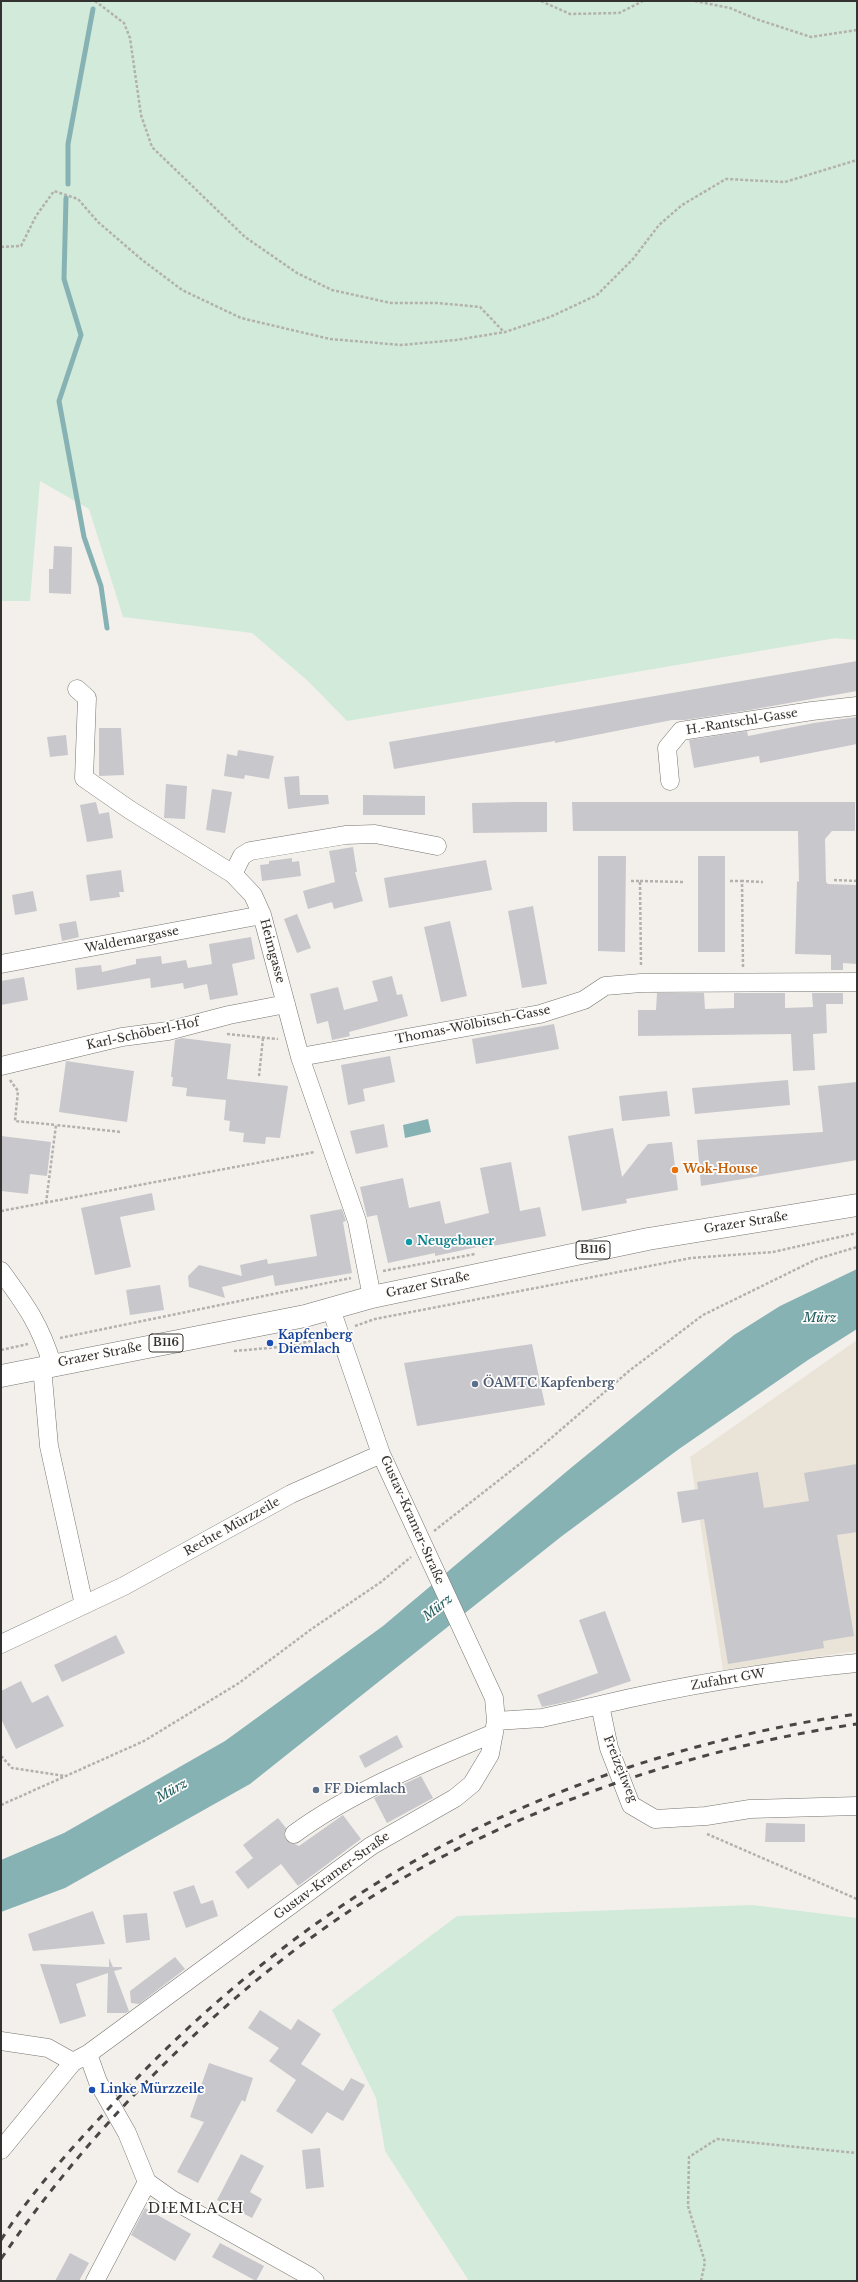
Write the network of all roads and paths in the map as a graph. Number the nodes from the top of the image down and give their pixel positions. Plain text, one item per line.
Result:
1 (95, 1) edge
2 (541, 1) edge
3 (643, 1) edge
4 (696, 1) edge
5 (857, 30) edge
6 (857, 160) edge
7 (1, 247) edge
8 (504, 332) junction
9 (77, 689) dead end
10 (857, 706) edge
11 (670, 781) dead end
12 (437, 846) dead end
13 (233, 874) junction
14 (834, 880) dead end
15 (631, 881) dead end
16 (640, 881) junction
17 (730, 881) dead end
18 (857, 881) edge
19 (684, 882) dead end
20 (742, 882) junction
21 (763, 882) dead end
22 (262, 915) junction
23 (1, 964) edge
24 (857, 982) edge
25 (641, 983) junction
26 (743, 983) junction
27 (286, 1004) junction
28 (196, 1023) junction
29 (264, 1038) junction
30 (298, 1049) junction
31 (2, 1066) edge
32 (259, 1076) dead end
33 (56, 1125) junction
34 (121, 1132) dead end
35 (331, 1149) junction
36 (46, 1203) junction
37 (857, 1205) edge
38 (1, 1211) edge
39 (857, 1233) edge
40 (857, 1247) edge
41 (1, 1271) edge
42 (372, 1297) junction
43 (331, 1309) junction
44 (339, 1332) junction
45 (229, 1352) dead end
46 (47, 1366) junction
47 (1, 1376) edge
48 (381, 1454) junction
49 (422, 1544) junction
50 (84, 1605) junction
51 (1, 1644) edge
52 (857, 1663) edge
53 (600, 1705) junction
54 (495, 1727) junction
55 (1, 1756) edge
56 (66, 1776) junction
57 (1, 1805) edge
58 (857, 1806) edge
59 (701, 1831) dead end
60 (294, 1834) dead end
61 (857, 1899) edge
62 (3, 2044) edge
63 (81, 2058) junction
64 (1, 2150) edge
65 (857, 2153) edge
66 (147, 2182) junction
67 (95, 2281) edge
68 (315, 2281) edge
69 (701, 2281) edge

1 - 8 path
2 - 3 path
4 - 5 path
6 - 8 path
7 - 8 path
9 - 13 street, Heimgasse
10 - 11 street, H.-Rantschl-Gasse
12 - 13 street
13 - 22 street, Heimgasse
14 - 18 path
15 - 16 path
16 - 19 path
16 - 25 path
17 - 20 path
20 - 21 path
20 - 26 path
22 - 23 street, Waldemargasse
22 - 27 street, Heimgasse
24 - 26 street, Thomas-Wölbitsch-Gasse
25 - 26 street, Thomas-Wölbitsch-Gasse
25 - 30 street, Thomas-Wölbitsch-Gasse
27 - 28 street, Karl-Schöberl-Hof
27 - 30 street, Heimgasse
28 - 29 path
28 - 31 street, Karl-Schöberl-Hof
29 - 30 path
29 - 32 path
30 - 35 street, Heimgasse
31 - 33 path
33 - 34 path
33 - 36 path
35 - 36 path
35 - 42 street, Heimgasse
36 - 38 path
37 - 42 main road, Grazer Straße / B116
39 - 44 path
40 - 49 path
41 - 46 street
42 - 43 main road, Grazer Straße / B116
43 - 44 street, Gustav-Kramer-Straße
43 - 46 main road, Grazer Straße / B116
44 - 45 path
44 - 48 street, Gustav-Kramer-Straße
46 - 47 main road, Grazer Straße / B116
46 - 50 street
48 - 49 street, Gustav-Kramer-Straße
48 - 50 street, Rechte Mürzzeile
49 - 54 street, Gustav-Kramer-Straße
49 - 56 path
50 - 51 street, Rechte Mürzzeile
52 - 53 street, Zufahrt GW
53 - 54 street
53 - 58 street, Freizeitweg
54 - 60 street
54 - 63 street, Gustav-Kramer-Straße
55 - 56 path
56 - 57 path
59 - 61 path
62 - 63 street
63 - 64 street
63 - 66 street
65 - 69 path
66 - 67 street
66 - 68 street

